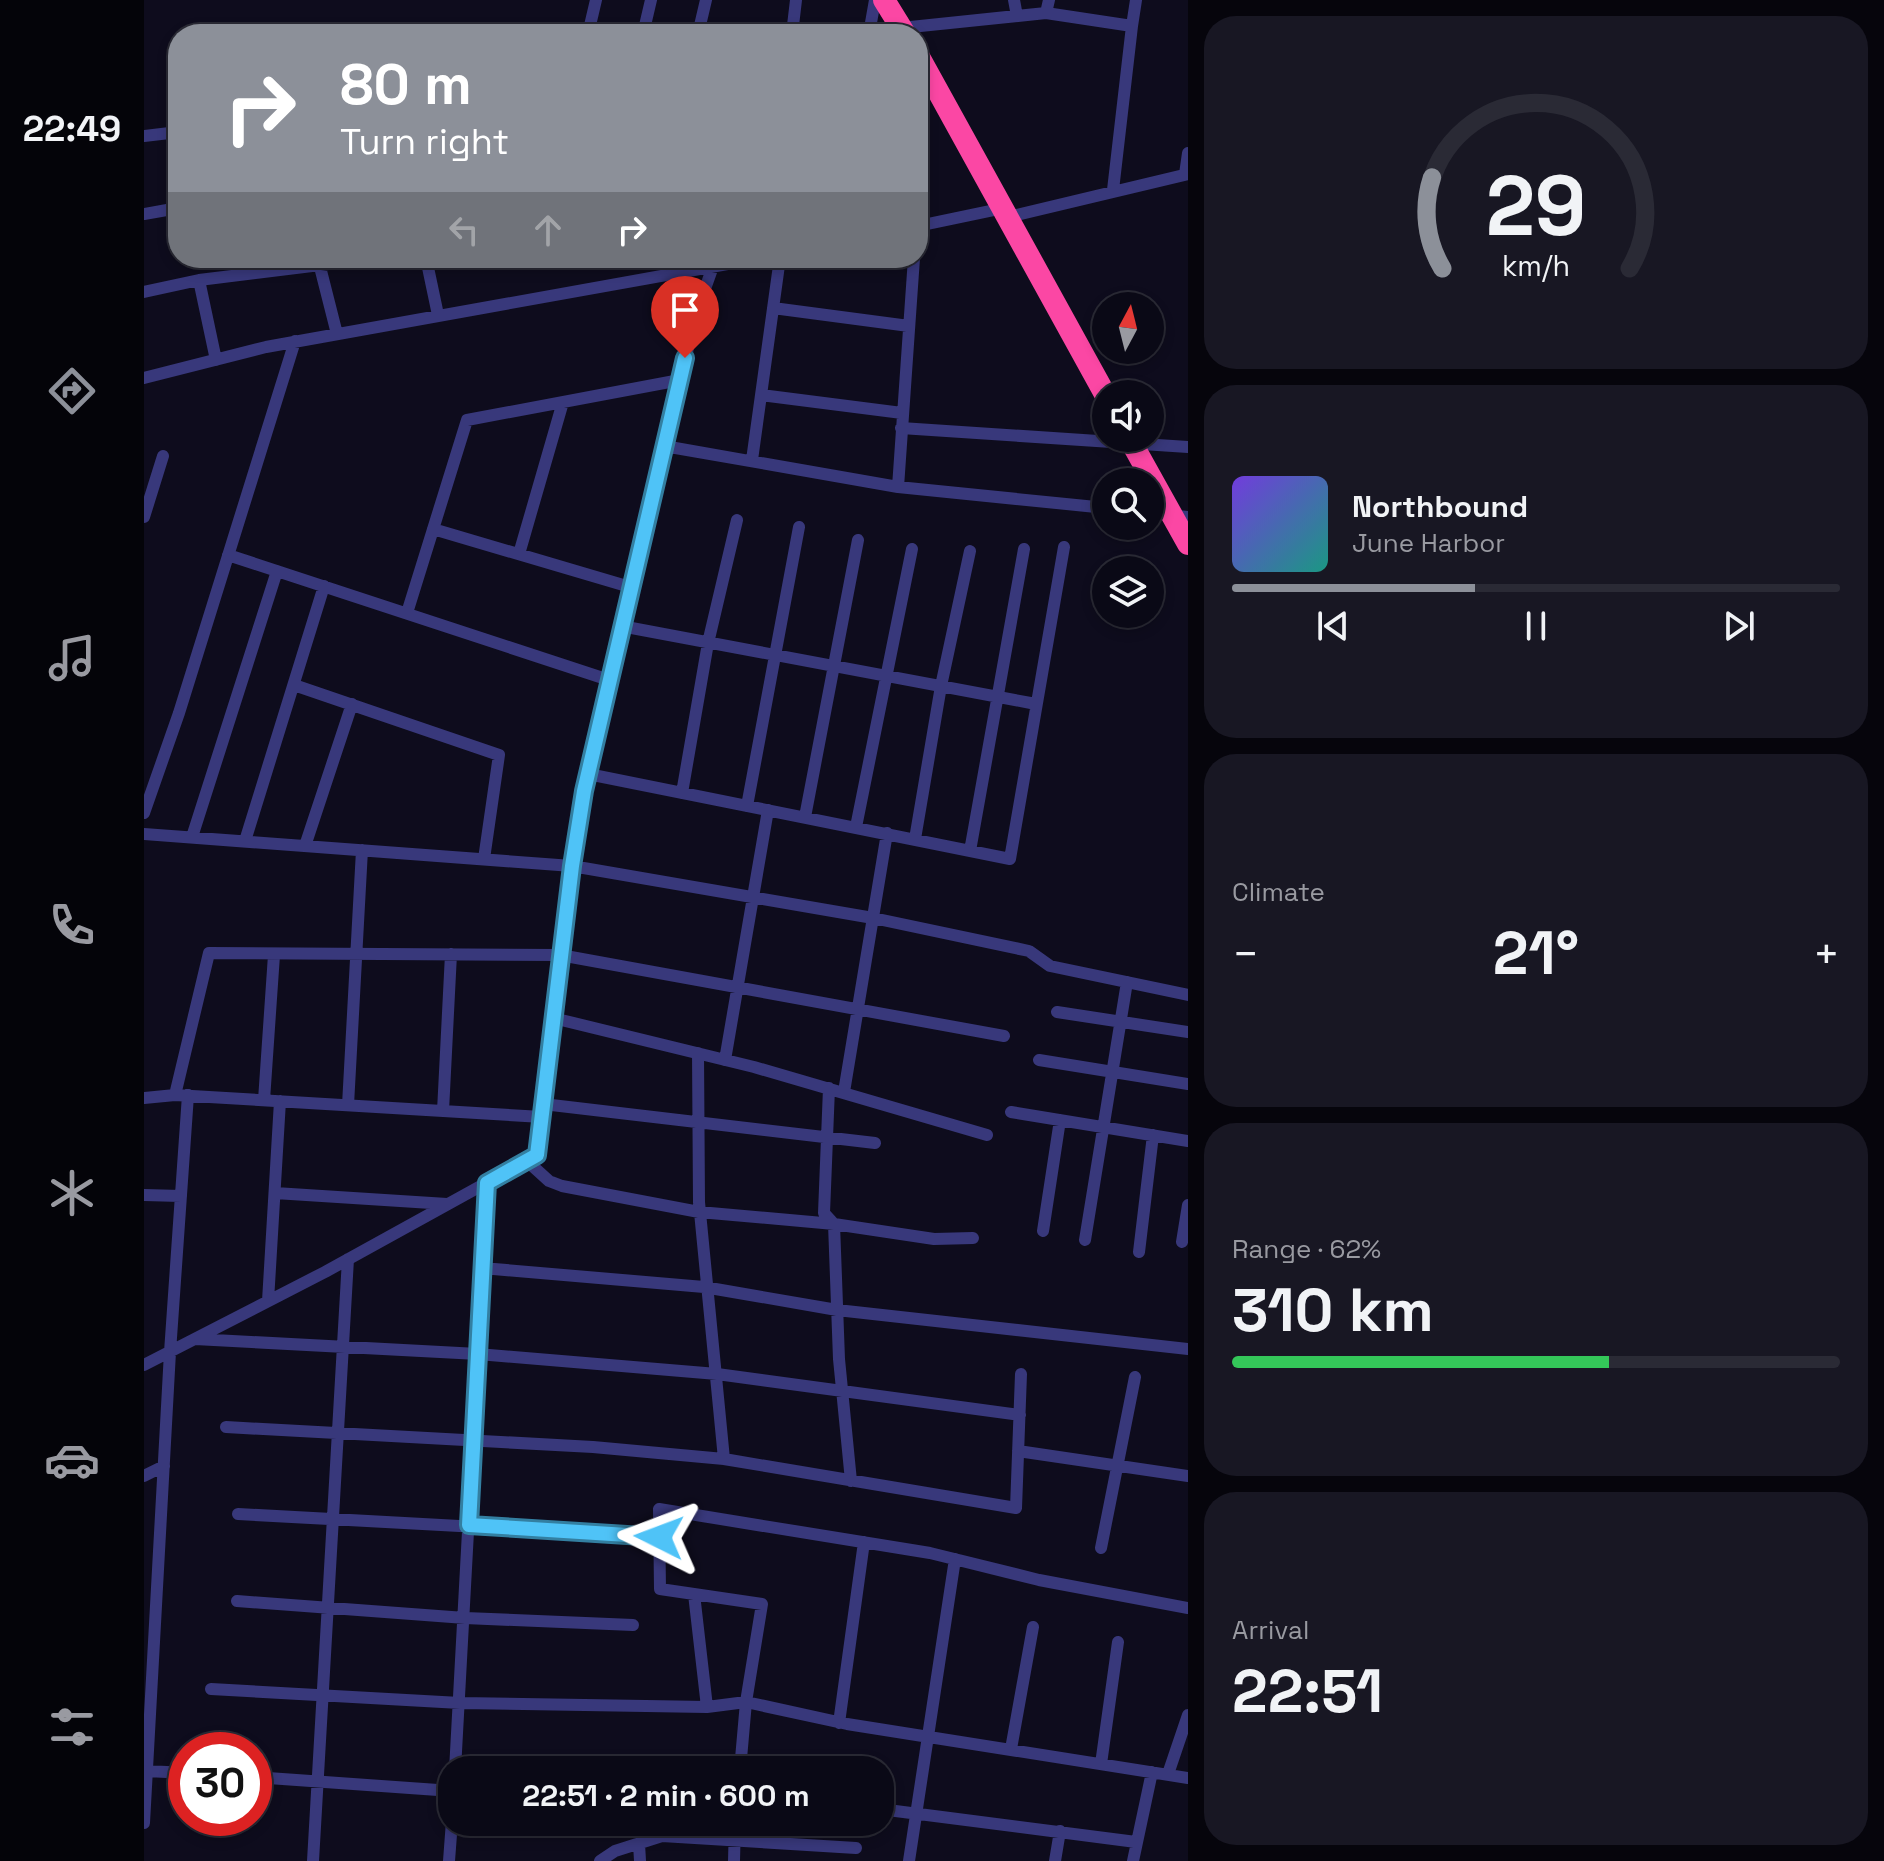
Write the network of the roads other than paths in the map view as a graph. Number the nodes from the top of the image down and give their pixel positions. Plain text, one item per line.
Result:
1 (596, 0) edge
2 (651, 0) edge
3 (706, 0) edge
4 (796, 0) edge
5 (875, 0) edge
6 (884, 0) edge
7 (1014, 0) edge
8 (1136, 0) edge
9 (1047, 7) edge
10 (1017, 16) junction
11 (590, 24) edge
12 (645, 24) edge
13 (700, 24) edge
14 (793, 24) edge
15 (871, 24) edge
16 (899, 24) edge
17 (1132, 26) junction
18 (928, 28) edge
19 (928, 91) edge
20 (168, 133) edge
21 (144, 136) edge
22 (1188, 153) edge
23 (1187, 174) edge
24 (1113, 190) junction
25 (168, 210) edge
26 (1006, 212) junction
27 (144, 214) edge
28 (928, 224) edge
29 (279, 268) edge
30 (320, 268) edge
31 (428, 268) edge
32 (695, 268) edge
33 (710, 268) edge
34 (779, 268) edge
35 (913, 268) edge
36 (199, 280) junction
37 (144, 292) edge
38 (773, 308) junction
39 (438, 315) junction
40 (909, 326) junction
41 (337, 334) junction
42 (295, 341) junction
43 (216, 360) junction
44 (144, 378) edge
45 (680, 380) junction
46 (1097, 380) edge
47 (761, 395) junction
48 (563, 402) junction
49 (902, 413) junction
50 (901, 428) junction
51 (1092, 439) edge
52 (1164, 444) edge
53 (664, 446) junction
54 (1188, 447) edge
55 (1137, 452) edge
56 (163, 456) dead end
57 (752, 460) junction
58 (898, 487) junction
59 (1092, 507) edge
60 (1170, 515) edge
61 (144, 517) edge
62 (737, 520) dead end
63 (799, 527) dead end
64 (433, 529) junction
65 (858, 540) dead end
66 (1188, 544) edge
67 (1064, 547) dead end
68 (912, 549) dead end
69 (1024, 549) dead end
70 (970, 551) dead end
71 (519, 554) junction
72 (228, 555) junction
73 (277, 571) junction
74 (324, 586) junction
75 (630, 587) junction
76 (407, 613) junction
77 (621, 626) junction
78 (708, 643) junction
79 (775, 655) junction
80 (834, 666) junction
81 (885, 676) junction
82 (609, 680) junction
83 (294, 685) junction
84 (941, 686) junction
85 (998, 697) junction
86 (352, 704) junction
87 (1036, 704) junction
88 (588, 774) junction
89 (682, 793) junction
90 (747, 806) junction
91 (768, 810) junction
92 (144, 813) edge
93 (805, 817) junction
94 (856, 827) junction
95 (887, 833) junction
96 (144, 834) edge
97 (192, 837) junction
98 (915, 839) junction
99 (245, 841) junction
100 (305, 846) junction
101 (362, 850) junction
102 (970, 851) junction
103 (484, 859) junction
104 (572, 866) junction
105 (751, 897) junction
106 (873, 918) junction
107 (356, 954) junction
108 (451, 954) junction
109 (274, 955) junction
110 (560, 955) junction
111 (1127, 982) junction
112 (737, 985) junction
113 (1188, 995) edge
114 (858, 1008) junction
115 (1057, 1012) dead end
116 (553, 1018) junction
117 (1120, 1021) junction
118 (1188, 1032) edge
119 (1004, 1036) dead end
120 (698, 1053) junction
121 (725, 1060) junction
122 (1039, 1060) dead end
123 (1112, 1073) junction
124 (1188, 1084) edge
125 (829, 1088) junction
126 (844, 1092) junction
127 (182, 1095) junction
128 (144, 1098) edge
129 (264, 1100) junction
130 (280, 1101) junction
131 (348, 1105) junction
132 (542, 1110) junction
133 (443, 1111) junction
134 (1011, 1112) dead end
135 (1060, 1120) junction
136 (698, 1122) junction
137 (1102, 1127) junction
138 (987, 1135) dead end
139 (1153, 1135) junction
140 (827, 1137) junction
141 (1188, 1141) edge
142 (875, 1143) dead end
143 (532, 1158) junction
144 (487, 1183) junction
145 (275, 1193) junction
146 (144, 1195) edge
147 (181, 1196) junction
148 (449, 1204) junction
149 (1188, 1205) edge
150 (699, 1212) junction
151 (834, 1224) junction
152 (1043, 1231) dead end
153 (973, 1238) dead end
154 (1085, 1240) dead end
155 (1182, 1242) dead end
156 (1139, 1252) dead end
157 (348, 1259) junction
158 (482, 1268) junction
159 (704, 1287) junction
160 (268, 1301) junction
161 (837, 1310) junction
162 (194, 1339) junction
163 (346, 1348) junction
164 (1188, 1349) edge
165 (170, 1352) junction
166 (478, 1354) junction
167 (144, 1365) edge
168 (717, 1374) junction
169 (1021, 1374) dead end
170 (1135, 1377) dead end
171 (842, 1391) junction
172 (1020, 1415) junction
173 (226, 1427) dead end
174 (340, 1434) junction
175 (473, 1442) junction
176 (1018, 1451) junction
177 (724, 1459) junction
178 (164, 1466) junction
179 (1117, 1466) junction
180 (144, 1476) edge
181 (1188, 1476) edge
182 (851, 1481) junction
183 (238, 1514) dead end
184 (334, 1519) junction
185 (469, 1525) junction
186 (659, 1537) junction
187 (864, 1542) junction
188 (1101, 1548) dead end
189 (955, 1559) junction
190 (694, 1594) junction
191 (237, 1601) dead end
192 (329, 1607) junction
193 (1188, 1608) edge
194 (465, 1618) junction
195 (633, 1625) dead end
196 (1033, 1627) dead end
197 (1118, 1642) dead end
198 (211, 1689) dead end
199 (323, 1695) junction
200 (746, 1702) junction
201 (460, 1703) junction
202 (147, 1704) edge
203 (707, 1707) junction
204 (1188, 1715) edge
205 (839, 1723) junction
206 (928, 1737) junction
207 (1011, 1749) junction
208 (456, 1756) edge
209 (741, 1756) edge
210 (1101, 1764) junction
211 (147, 1771) junction
212 (168, 1772) edge
213 (1152, 1772) junction
214 (1168, 1774) junction
215 (272, 1778) edge
216 (1188, 1778) edge
217 (318, 1780) junction
218 (438, 1790) edge
219 (145, 1803) edge
220 (894, 1811) edge
221 (916, 1814) junction
222 (144, 1823) edge
223 (1060, 1831) junction
224 (451, 1836) edge
225 (735, 1839) junction
226 (1136, 1842) junction
227 (639, 1843) junction
228 (856, 1848) dead end
229 (313, 1861) edge
230 (449, 1861) edge
231 (600, 1861) edge
232 (640, 1861) edge
233 (734, 1861) edge
234 (909, 1861) edge
235 (1055, 1861) edge
236 (1133, 1861) edge

1 - 11 street
2 - 12 street
3 - 13 street
4 - 14 street
5 - 15 street
6 - 16 highway
7 - 10 street
8 - 17 street
9 - 10 street
9 - 17 street
10 - 18 street
17 - 24 street
19 - 26 highway
20 - 21 street
22 - 23 street
23 - 24 street
24 - 26 street
25 - 27 street
26 - 28 street
26 - 46 highway
29 - 36 street
30 - 41 street
31 - 39 street
32 - 39 street
33 - 45 street
34 - 38 street
35 - 40 street
36 - 37 street
36 - 43 street
38 - 40 street
38 - 47 street
39 - 41 street
40 - 49 street
41 - 42 street
42 - 43 street
42 - 72 street
43 - 44 street
45 - 48 street
45 - 53 street
47 - 49 street
47 - 57 street
48 - 64 street
48 - 71 street
49 - 50 street
50 - 51 street
50 - 58 street
52 - 54 street
53 - 57 street
53 - 75 street
55 - 60 highway
56 - 61 street
57 - 58 street
58 - 59 street
60 - 66 highway
62 - 78 street
63 - 79 street
64 - 71 street
64 - 76 street
65 - 80 street
67 - 87 street
68 - 81 street
69 - 85 street
70 - 84 street
71 - 75 street
72 - 73 street
72 - 92 street
73 - 74 street
73 - 97 street
74 - 76 street
74 - 83 street
75 - 77 street
76 - 82 street
77 - 78 street
77 - 82 street
78 - 79 street
78 - 89 street
79 - 80 street
79 - 90 street
80 - 81 street
80 - 93 street
81 - 84 street
81 - 94 street
82 - 88 street
83 - 86 street
83 - 99 street
84 - 85 street
84 - 98 street
85 - 87 street
85 - 102 street
86 - 100 street
86 - 103 street
87 - 102 street
88 - 89 street
88 - 104 street
89 - 90 street
90 - 91 street
91 - 93 street
91 - 105 street
93 - 94 street
94 - 95 street
95 - 98 street
95 - 106 street
96 - 97 street
97 - 99 street
98 - 102 street
99 - 100 street
100 - 101 street
101 - 103 street
101 - 107 street
103 - 104 street
104 - 105 street
104 - 110 street
105 - 106 street
105 - 112 street
106 - 111 street
106 - 114 street
107 - 108 street
107 - 109 street
107 - 131 street
108 - 110 street
108 - 133 street
109 - 127 street
109 - 129 street
110 - 112 street
110 - 116 street
111 - 113 street
111 - 117 street
112 - 114 street
112 - 121 street
114 - 119 street
114 - 126 street
115 - 117 street
116 - 120 street
116 - 132 street
117 - 118 street
117 - 123 street
120 - 121 street
120 - 136 street
121 - 125 street
122 - 123 street
123 - 124 street
123 - 137 street
125 - 126 street
125 - 140 street
126 - 138 street
127 - 128 street
127 - 129 street
127 - 147 street
129 - 130 street
130 - 131 street
130 - 145 street
131 - 133 street
132 - 133 street
132 - 136 street
132 - 143 street
134 - 135 street
135 - 137 street
135 - 152 street
136 - 140 street
136 - 150 street
137 - 139 street
137 - 154 street
139 - 141 street
139 - 156 street
140 - 142 street
140 - 151 street
143 - 144 street
143 - 150 street
144 - 148 street
144 - 158 street
145 - 148 street
145 - 160 street
146 - 147 street
147 - 165 street
148 - 157 street
149 - 155 street
150 - 151 street
150 - 159 street
151 - 153 street
151 - 161 street
157 - 160 street
157 - 163 street
158 - 159 street
158 - 166 street
159 - 161 street
159 - 168 street
160 - 162 street
161 - 164 street
161 - 171 street
162 - 163 street
162 - 165 street
163 - 166 street
163 - 174 street
165 - 167 street
165 - 178 street
166 - 168 street
166 - 175 street
168 - 171 street
168 - 177 street
169 - 172 street
170 - 179 street
171 - 172 street
171 - 182 street
172 - 176 street
173 - 174 street
174 - 175 street
174 - 184 street
175 - 177 street
175 - 185 street
176 - 179 street
176 - 182 street
177 - 182 street
178 - 180 street
178 - 202 street
179 - 181 street
179 - 188 street
183 - 184 street
184 - 185 street
184 - 192 street
185 - 186 street
185 - 194 street
186 - 187 street
186 - 190 street
187 - 189 street
187 - 205 street
189 - 193 street
189 - 206 street
190 - 200 street
190 - 203 street
191 - 192 street
192 - 194 street
192 - 199 street
194 - 195 street
194 - 201 street
196 - 207 street
197 - 210 street
198 - 199 street
199 - 201 street
199 - 217 street
200 - 203 street
200 - 205 street
200 - 209 street
201 - 203 street
201 - 208 street
202 - 211 street
204 - 214 street
205 - 206 street
206 - 207 street
206 - 221 street
207 - 210 street
210 - 213 street
211 - 212 street
211 - 219 street
213 - 214 street
213 - 226 street
214 - 216 street
215 - 217 street
217 - 218 street
217 - 229 street
219 - 222 street
220 - 221 street
221 - 223 street
221 - 234 street
223 - 226 street
223 - 235 street
224 - 230 street
225 - 227 street
225 - 228 street
225 - 233 street
226 - 236 street
227 - 231 street
227 - 232 street

